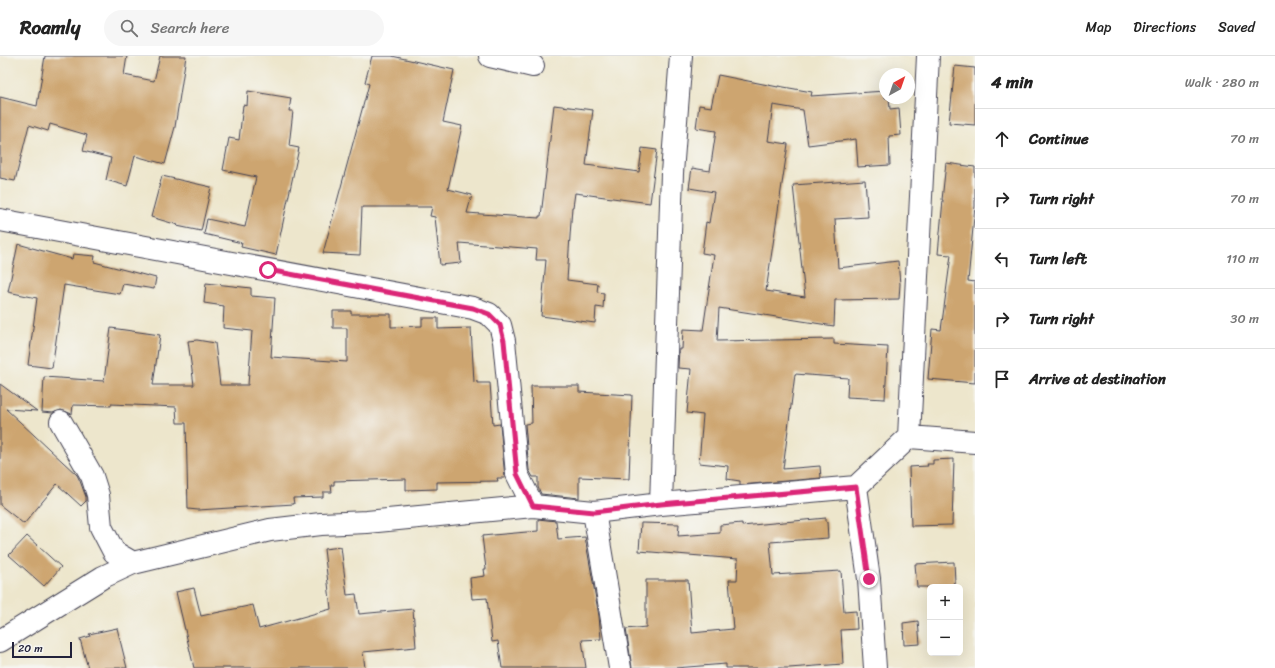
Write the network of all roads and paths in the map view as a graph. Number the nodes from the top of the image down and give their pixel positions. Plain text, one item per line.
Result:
1 (490, 56) edge
2 (681, 56) edge
3 (928, 56) edge
4 (533, 66) dead end
5 (0, 220) edge
6 (61, 422) dead end
7 (909, 437) junction
8 (975, 442) edge
9 (856, 487) junction
10 (661, 504) junction
11 (533, 506) junction
12 (594, 512) junction
13 (133, 563) junction
14 (0, 641) edge
15 (620, 668) edge
16 (875, 668) edge

1 - 4 street
2 - 10 street
3 - 7 street
5 - 11 street
6 - 13 street
7 - 8 street
7 - 9 street
9 - 10 street
9 - 16 street
10 - 12 street
11 - 12 street
11 - 13 street
12 - 15 street
13 - 14 street

